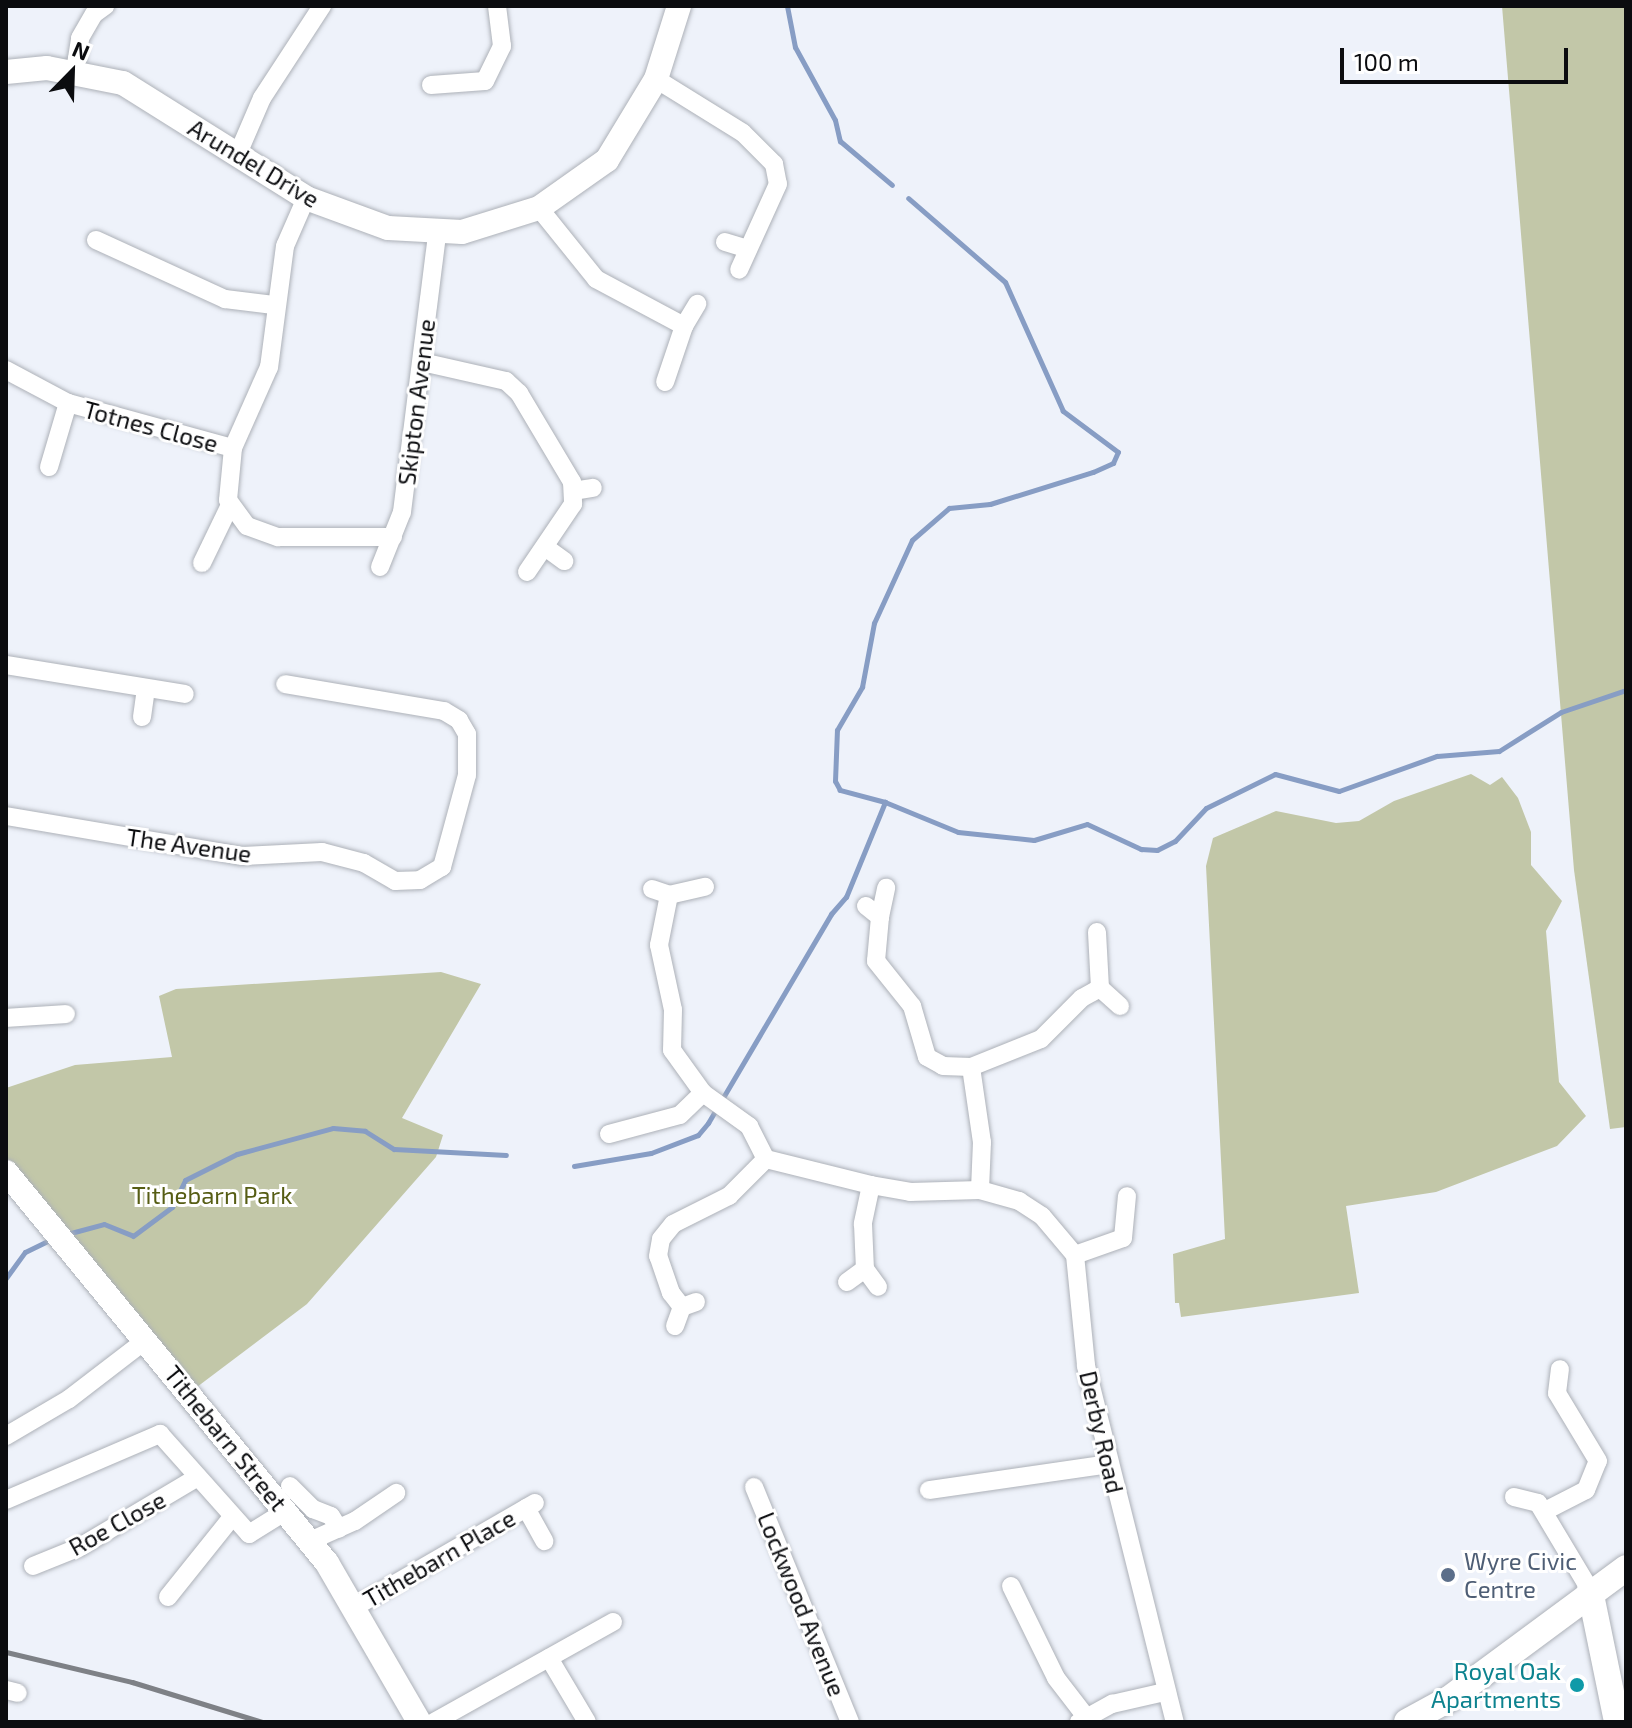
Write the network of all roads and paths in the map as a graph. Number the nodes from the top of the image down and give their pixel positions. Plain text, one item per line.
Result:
1 (105, 6) edge
2 (322, 6) edge
3 (497, 6) edge
4 (679, 6) edge
5 (75, 71) junction
6 (6, 72) edge
7 (656, 79) junction
8 (431, 85) dead end
9 (237, 156) junction
10 (306, 198) junction
11 (539, 208) junction
12 (437, 234) junction
13 (96, 240) dead end
14 (725, 242) dead end
15 (748, 249) junction
16 (739, 270) dead end
17 (697, 304) dead end
18 (274, 305) junction
19 (684, 326) junction
20 (422, 362) junction
21 (11, 380) edge
22 (665, 382) dead end
23 (68, 403) junction
24 (233, 448) junction
25 (49, 467) dead end
26 (593, 488) dead end
27 (573, 491) junction
28 (230, 505) junction
29 (393, 537) junction
30 (545, 547) junction
31 (564, 561) dead end
32 (202, 563) dead end
33 (380, 567) dead end
34 (527, 572) dead end
35 (6, 665) edge
36 (285, 684) dead end
37 (146, 688) junction
38 (185, 694) dead end
39 (142, 717) dead end
40 (6, 816) edge
41 (705, 887) dead end
42 (886, 888) dead end
43 (1097, 932) dead end
44 (1100, 988) junction
45 (1120, 1006) dead end
46 (66, 1014) dead end
47 (6, 1018) edge
48 (971, 1067) junction
49 (706, 1096) junction
50 (609, 1134) dead end
51 (766, 1159) junction
52 (6, 1172) edge
53 (871, 1185) junction
54 (980, 1190) junction
55 (1127, 1196) dead end
56 (1075, 1255) junction
57 (865, 1269) junction
58 (847, 1282) dead end
59 (878, 1287) dead end
60 (675, 1326) dead end
61 (146, 1340) junction
62 (1560, 1369) dead end
63 (1557, 1393) junction
64 (1538, 1396) dead end
65 (6, 1436) edge
66 (1109, 1464) junction
67 (198, 1477) junction
68 (290, 1486) dead end
69 (754, 1487) dead end
70 (929, 1490) dead end
71 (396, 1493) dead end
72 (1514, 1497) dead end
73 (6, 1500) edge
74 (286, 1511) junction
75 (1545, 1511) junction
76 (232, 1517) junction
77 (339, 1529) junction
78 (310, 1541) junction
79 (544, 1541) dead end
80 (33, 1566) dead end
81 (1626, 1568) edge
82 (1011, 1586) dead end
83 (1590, 1590) junction
84 (168, 1597) dead end
85 (353, 1608) junction
86 (613, 1622) dead end
87 (549, 1658) junction
88 (1165, 1692) junction
89 (1082, 1719) edge
90 (419, 1722) edge
91 (434, 1722) edge
92 (587, 1722) edge
93 (850, 1722) edge
94 (1175, 1722) edge
95 (1407, 1722) edge
96 (1617, 1722) edge

1 - 5 street
2 - 9 street
3 - 8 street
4 - 7 street, Arundel Drive
5 - 6 street, Arundel Drive
5 - 9 street, Arundel Drive
7 - 11 street, Arundel Drive
7 - 15 street
9 - 10 street, Arundel Drive
10 - 12 street, Arundel Drive
10 - 18 street
11 - 12 street, Arundel Drive
11 - 19 street
12 - 20 street, Skipton Avenue
13 - 18 street
14 - 15 street
15 - 16 street
17 - 19 street
18 - 24 street
19 - 22 street
20 - 27 street
20 - 29 street, Skipton Avenue
21 - 23 street, Totnes Close
23 - 24 street, Totnes Close
23 - 25 street, Totnes Close
24 - 28 street
26 - 27 street
27 - 30 street
28 - 29 street
28 - 32 street
29 - 33 street, Skipton Avenue
30 - 31 street
30 - 34 street
35 - 37 street
36 - 40 street, The Avenue
37 - 38 street
37 - 39 street
41 - 49 street
42 - 48 street
43 - 44 street
44 - 45 street
44 - 48 street
46 - 47 street
48 - 54 street
49 - 50 street
49 - 51 street
51 - 53 street
51 - 60 street
52 - 61 street, Tithebarn Street
53 - 54 street
53 - 57 street
54 - 56 street
55 - 56 street
56 - 66 street, Derby Road
57 - 58 street
57 - 59 street
61 - 65 street
61 - 74 street, Tithebarn Street
62 - 63 street
63 - 64 street
63 - 75 street
66 - 70 street
66 - 88 street, Derby Road
67 - 73 street
67 - 76 street
67 - 80 street, Roe Close
68 - 77 street
69 - 93 street, Lockwood Avenue
71 - 77 street
72 - 75 street
74 - 76 street
74 - 78 street, Tithebarn Street
75 - 83 street
76 - 84 street
77 - 78 street
78 - 85 street, Tithebarn Street
79 - 85 street, Tithebarn Place
81 - 83 main road
82 - 89 street
83 - 95 main road
83 - 96 main road
85 - 90 street, Tithebarn Street
86 - 87 street
87 - 91 street
87 - 92 street
88 - 89 street
88 - 94 street, Derby Road

